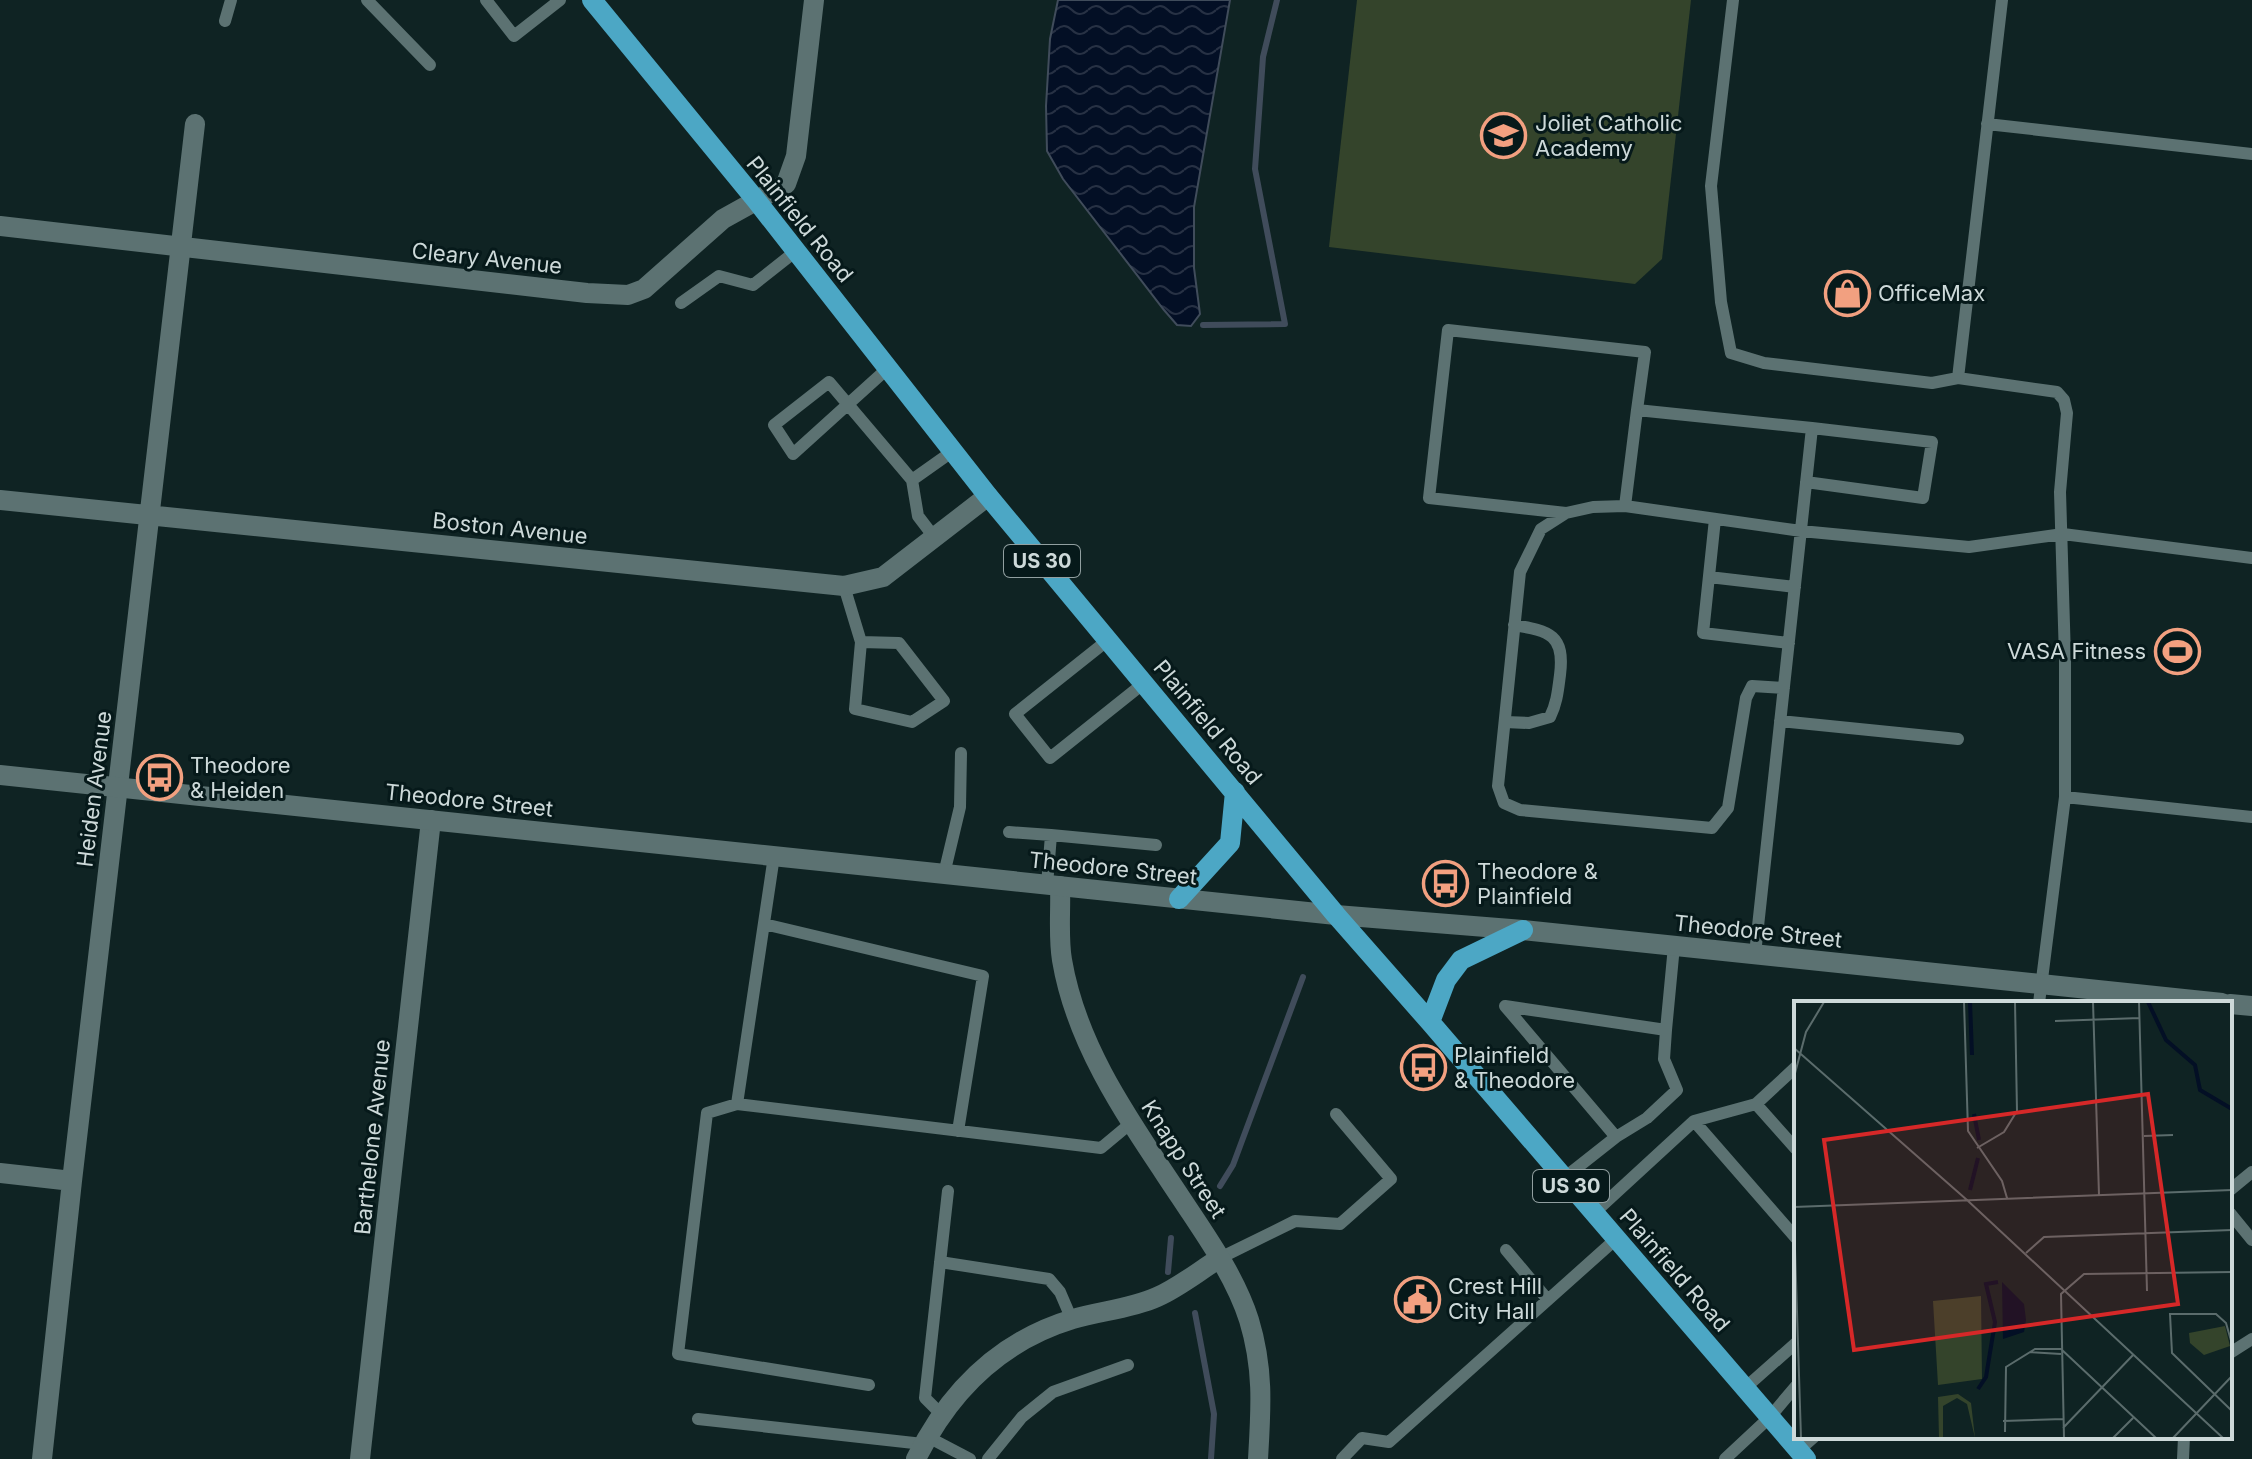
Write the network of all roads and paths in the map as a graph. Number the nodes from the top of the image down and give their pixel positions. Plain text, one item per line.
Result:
1 (231, 0) edge
2 (367, 0) edge
3 (486, 0) edge
4 (560, 0) edge
5 (592, 0) edge
6 (814, 0) edge
7 (1733, 0) edge
8 (2002, 0) edge
9 (225, 21) dead end
10 (430, 65) dead end
11 (195, 124) dead end
12 (1987, 124) junction
13 (2252, 154) edge
14 (756, 200) junction
15 (0, 226) edge
16 (180, 248) junction
17 (796, 251) junction
18 (681, 303) dead end
19 (888, 368) junction
20 (1958, 378) junction
21 (849, 403) junction
22 (1637, 410) junction
23 (1812, 428) junction
24 (953, 451) junction
25 (912, 480) junction
26 (1806, 482) junction
27 (988, 496) junction
28 (0, 500) edge
29 (1625, 506) junction
30 (1566, 513) junction
31 (150, 515) junction
32 (1715, 519) junction
33 (1801, 531) junction
34 (2063, 534) junction
35 (934, 537) junction
36 (2252, 558) edge
37 (1709, 577) junction
38 (844, 586) junction
39 (1795, 587) junction
40 (1514, 625) junction
41 (1108, 640) junction
42 (861, 642) junction
43 (1789, 643) junction
44 (1144, 683) junction
45 (1784, 688) junction
46 (1780, 721) junction
47 (1505, 722) junction
48 (1958, 739) dead end
49 (961, 753) dead end
50 (0, 775) edge
51 (119, 787) junction
52 (1235, 792) junction
53 (2065, 797) junction
54 (2252, 817) edge
55 (431, 820) junction
56 (1009, 832) dead end
57 (1051, 835) junction
58 (1156, 845) dead end
59 (774, 856) junction
60 (944, 874) junction
61 (1054, 886) junction
62 (1179, 899) junction
63 (1336, 915) junction
64 (764, 924) junction
65 (1523, 930) junction
66 (1674, 946) junction
67 (1755, 954) junction
68 (2040, 994) edge
69 (2178, 1001) edge
70 (2232, 1004) edge
71 (2252, 1006) edge
72 (1430, 1022) junction
73 (1666, 1030) junction
74 (1794, 1069) edge
75 (737, 1104) junction
76 (1756, 1104) junction
77 (1336, 1114) dead end
78 (1694, 1121) junction
79 (1131, 1123) junction
80 (958, 1131) junction
81 (1616, 1137) junction
82 (1794, 1147) edge
83 (2252, 1172) edge
84 (0, 1173) edge
85 (1564, 1178) junction
86 (72, 1181) junction
87 (2232, 1188) edge
88 (948, 1191) dead end
89 (1594, 1213) junction
90 (2232, 1215) edge
91 (1794, 1236) edge
92 (1616, 1239) junction
93 (2252, 1240) edge
94 (1506, 1250) dead end
95 (1220, 1258) junction
96 (940, 1262) junction
97 (1548, 1300) junction
98 (1072, 1320) junction
99 (2252, 1339) edge
100 (1794, 1345) edge
101 (2232, 1352) edge
102 (1128, 1365) dead end
103 (869, 1385) dead end
104 (1745, 1388) junction
105 (1794, 1388) edge
106 (943, 1416) junction
107 (1770, 1417) junction
108 (698, 1419) dead end
109 (1794, 1438) edge
110 (2184, 1439) edge
111 (922, 1447) edge
112 (42, 1459) edge
113 (360, 1459) edge
114 (970, 1459) edge
115 (988, 1459) edge
116 (1258, 1459) edge
117 (1342, 1459) edge
118 (1725, 1459) edge
119 (2183, 1459) edge

1 - 9 lane
2 - 10 lane
3 - 4 lane
5 - 14 main road, Plainfield Road / US 30
6 - 14 street, Cleary Avenue
7 - 20 lane
8 - 12 lane
11 - 16 street, Heiden Avenue
12 - 13 lane
12 - 20 lane
14 - 16 street, Cleary Avenue
14 - 17 main road, Plainfield Road / US 30
15 - 16 street, Cleary Avenue
16 - 31 street, Heiden Avenue
17 - 18 lane
17 - 19 main road, Plainfield Road / US 30
19 - 21 lane
19 - 24 main road, Plainfield Road / US 30
20 - 34 lane
21 - 21 lane
21 - 25 lane
22 - 23 lane
22 - 29 lane
22 - 30 lane
23 - 26 lane
23 - 26 lane
24 - 25 lane
24 - 27 main road, Plainfield Road / US 30
25 - 35 lane
26 - 33 lane
27 - 35 street, Boston Avenue
27 - 41 main road, Plainfield Road / US 30
28 - 31 street, Boston Avenue
29 - 30 lane
29 - 32 lane
30 - 40 lane
31 - 38 street, Boston Avenue
31 - 51 street, Heiden Avenue
32 - 33 lane
32 - 37 lane
33 - 34 lane
33 - 39 lane
34 - 36 lane
34 - 53 lane
35 - 38 street, Boston Avenue
37 - 39 lane
37 - 43 lane
38 - 42 lane
39 - 43 lane
40 - 47 lane
40 - 47 lane
41 - 44 main road, Plainfield Road / US 30
41 - 44 lane
42 - 42 lane
43 - 45 lane
44 - 52 main road, Plainfield Road / US 30
45 - 46 lane
45 - 47 lane
46 - 48 lane
46 - 67 lane
49 - 60 lane
50 - 51 street, Theodore Street
51 - 55 street, Theodore Street
51 - 86 street, Heiden Avenue
52 - 62 main road
52 - 63 main road, Plainfield Road / US 30
53 - 54 lane
53 - 68 lane
55 - 59 street, Theodore Street
55 - 113 street, Barthelone Avenue
56 - 57 lane
57 - 58 lane
57 - 61 lane
59 - 60 street, Theodore Street
59 - 64 lane
60 - 61 street, Theodore Street
61 - 62 street, Theodore Street
61 - 79 street, Knapp Street
62 - 63 street, Theodore Street
63 - 65 street, Theodore Street
63 - 72 main road, Plainfield Road / US 30
64 - 75 lane
64 - 80 lane
65 - 66 street, Theodore Street
65 - 72 main road
66 - 67 street, Theodore Street
66 - 73 lane
67 - 68 street, Theodore Street
68 - 69 street, Theodore Street
70 - 71 street, Theodore Street
72 - 85 main road, Plainfield Road / US 30
73 - 81 lane
73 - 81 lane
74 - 76 lane
75 - 80 lane
75 - 103 lane
76 - 78 lane
76 - 82 lane
77 - 95 lane
78 - 89 lane
78 - 91 lane
79 - 80 lane
79 - 95 street, Knapp Street
81 - 85 lane
83 - 87 lane
84 - 86 street
85 - 89 main road, Plainfield Road / US 30
86 - 112 street, Heiden Avenue
88 - 96 lane
89 - 92 main road, Plainfield Road / US 30
90 - 93 lane
92 - 97 lane
92 - 104 main road, Plainfield Road / US 30
94 - 97 lane
95 - 98 street
95 - 116 street, Knapp Street
96 - 98 lane
96 - 106 lane
97 - 117 lane
98 - 106 street
99 - 101 lane
100 - 104 lane
102 - 115 lane
104 - 107 main road, Plainfield Road / US 30
105 - 107 lane
106 - 111 street
107 - 109 main road, Plainfield Road / US 30
107 - 118 lane
108 - 111 lane
110 - 119 lane
111 - 114 lane

